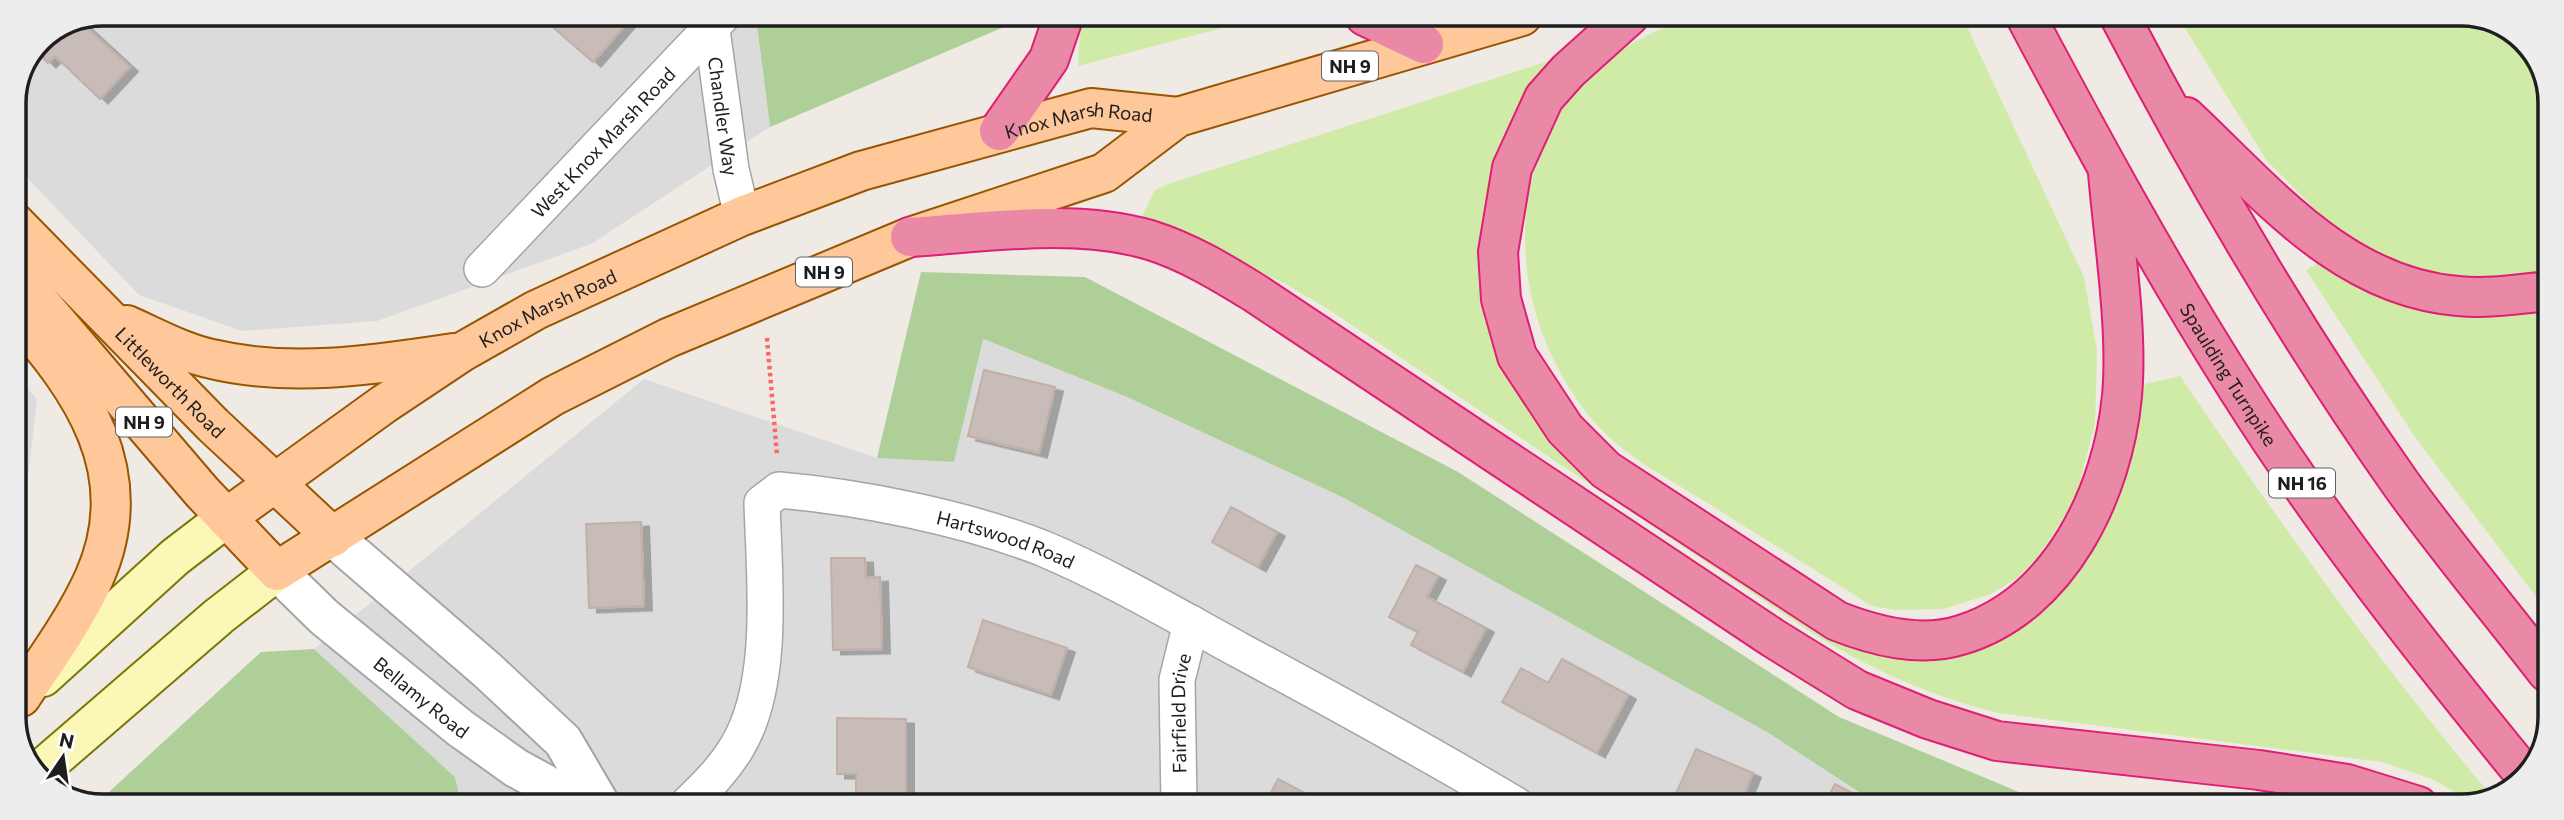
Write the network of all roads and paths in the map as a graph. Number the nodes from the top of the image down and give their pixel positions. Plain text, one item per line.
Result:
1 (708, 26) edge
2 (716, 26) edge
3 (1060, 26) edge
4 (1387, 26) edge
5 (1487, 26) edge
6 (1618, 26) edge
7 (2031, 26) edge
8 (2125, 26) edge
9 (1424, 44) junction
10 (2159, 92) junction
11 (1178, 117) junction
12 (999, 131) junction
13 (2108, 173) junction
14 (742, 216) junction
15 (26, 234) edge
16 (910, 237) junction
17 (482, 269) dead end
18 (26, 286) edge
19 (2538, 292) edge
20 (108, 316) junction
21 (26, 329) edge
22 (767, 336) dead end
23 (462, 352) junction
24 (778, 466) dead end
25 (274, 483) junction
26 (226, 518) junction
27 (332, 537) junction
28 (277, 571) junction
29 (1191, 623) junction
30 (2538, 660) edge
31 (26, 688) edge
32 (26, 693) edge
33 (44, 767) edge
34 (2518, 767) edge
35 (564, 794) edge
36 (594, 794) edge
37 (698, 794) edge
38 (1179, 794) edge
39 (1496, 794) edge
40 (2379, 794) edge

1 - 17 street, West Knox Marsh Road
2 - 14 street, Chandler Way
3 - 12 highway
4 - 9 highway
5 - 9 main road, Knox Marsh Road / NH 9
6 - 13 highway
7 - 13 highway, Spaulding Turnpike / NH 16
8 - 10 highway
9 - 11 main road, Knox Marsh Road / NH 9
10 - 19 highway
10 - 30 highway
11 - 12 main road, Knox Marsh Road / NH 9
11 - 16 main road, Knox Marsh Road / NH 9
12 - 14 main road, Knox Marsh Road / NH 9
13 - 34 highway, Spaulding Turnpike / NH 16
14 - 23 main road, Knox Marsh Road / NH 9
15 - 20 main road, Littleworth Road / NH 9
16 - 27 main road, Knox Marsh Road / NH 9
16 - 40 highway
18 - 26 main road, NH 9
20 - 23 main road, NH 9
20 - 25 main road, Littleworth Road / NH 9
21 - 31 main road
22 - 24 path
23 - 25 main road, Knox Marsh Road
25 - 26 main road, Knox Marsh Road
25 - 27 main road, Littleworth Road / NH 9
26 - 28 main road, NH 9
26 - 32 main road, Knox Marsh Road
27 - 28 main road, Knox Marsh Road / NH 9
27 - 36 street
28 - 33 main road, Knox Marsh Road
28 - 35 street, Bellamy Road
29 - 37 street, Hartswood Road
29 - 38 street, Fairfield Drive
29 - 39 street, Hartswood Road

